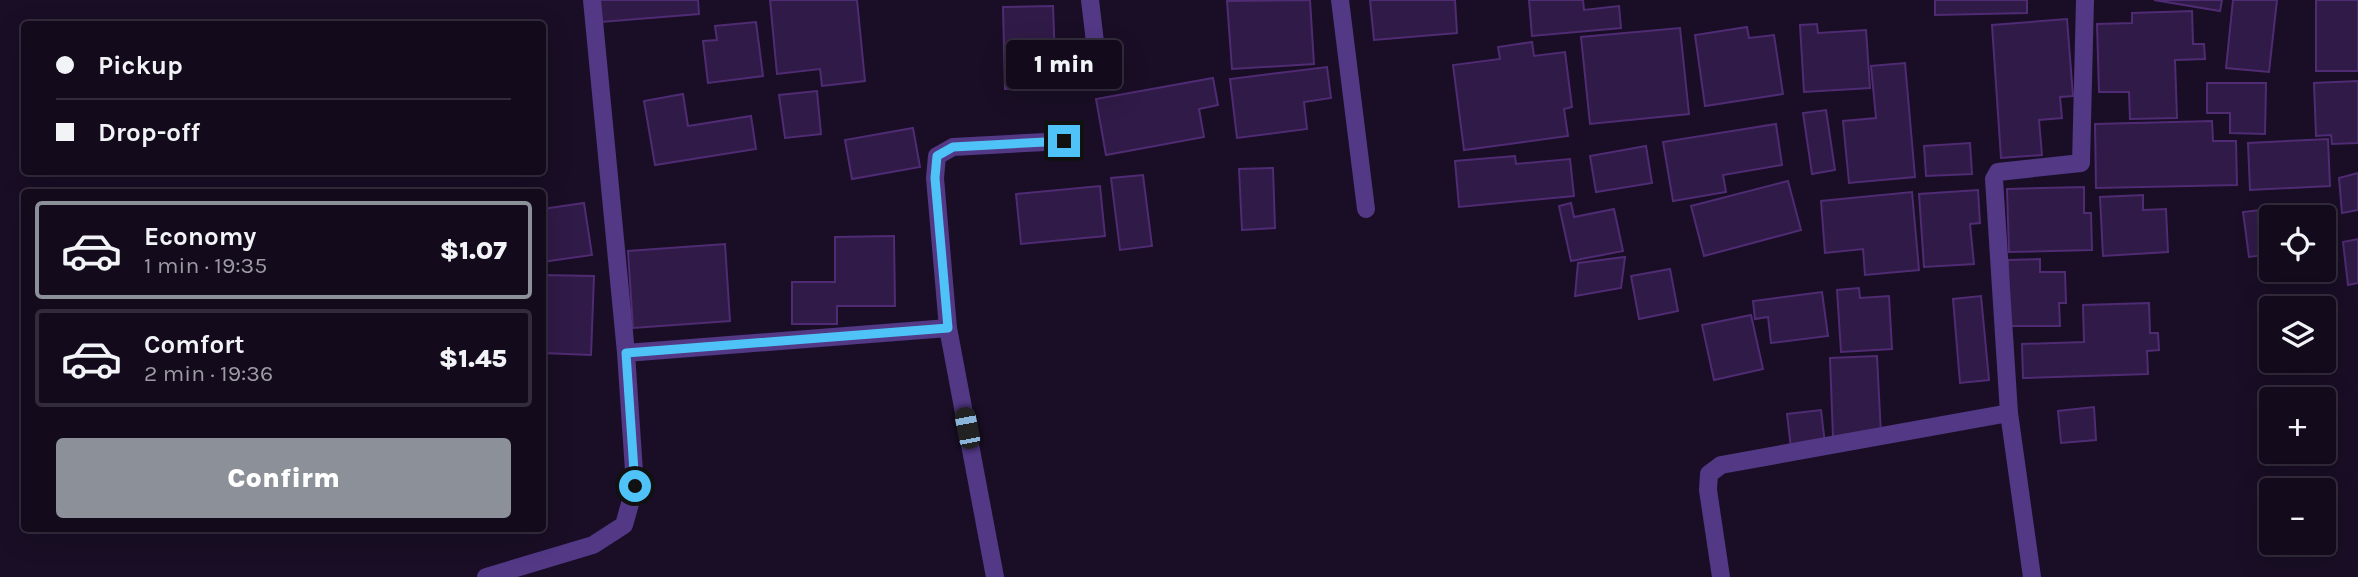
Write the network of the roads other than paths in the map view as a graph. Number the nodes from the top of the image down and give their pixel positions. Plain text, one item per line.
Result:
1 (592, 0) edge
2 (1090, 0) edge
3 (1340, 0) edge
4 (2085, 0) edge
5 (1098, 67) dead end
6 (1064, 141) dead end
7 (1366, 209) dead end
8 (948, 328) junction
9 (626, 353) junction
10 (2009, 413) junction
11 (486, 577) edge
12 (995, 577) edge
13 (1721, 577) edge
14 (2032, 577) edge

1 - 9 street
2 - 5 street
3 - 7 street
4 - 10 street
6 - 8 street
8 - 9 street
8 - 12 street
9 - 11 street
10 - 13 street
10 - 14 street

